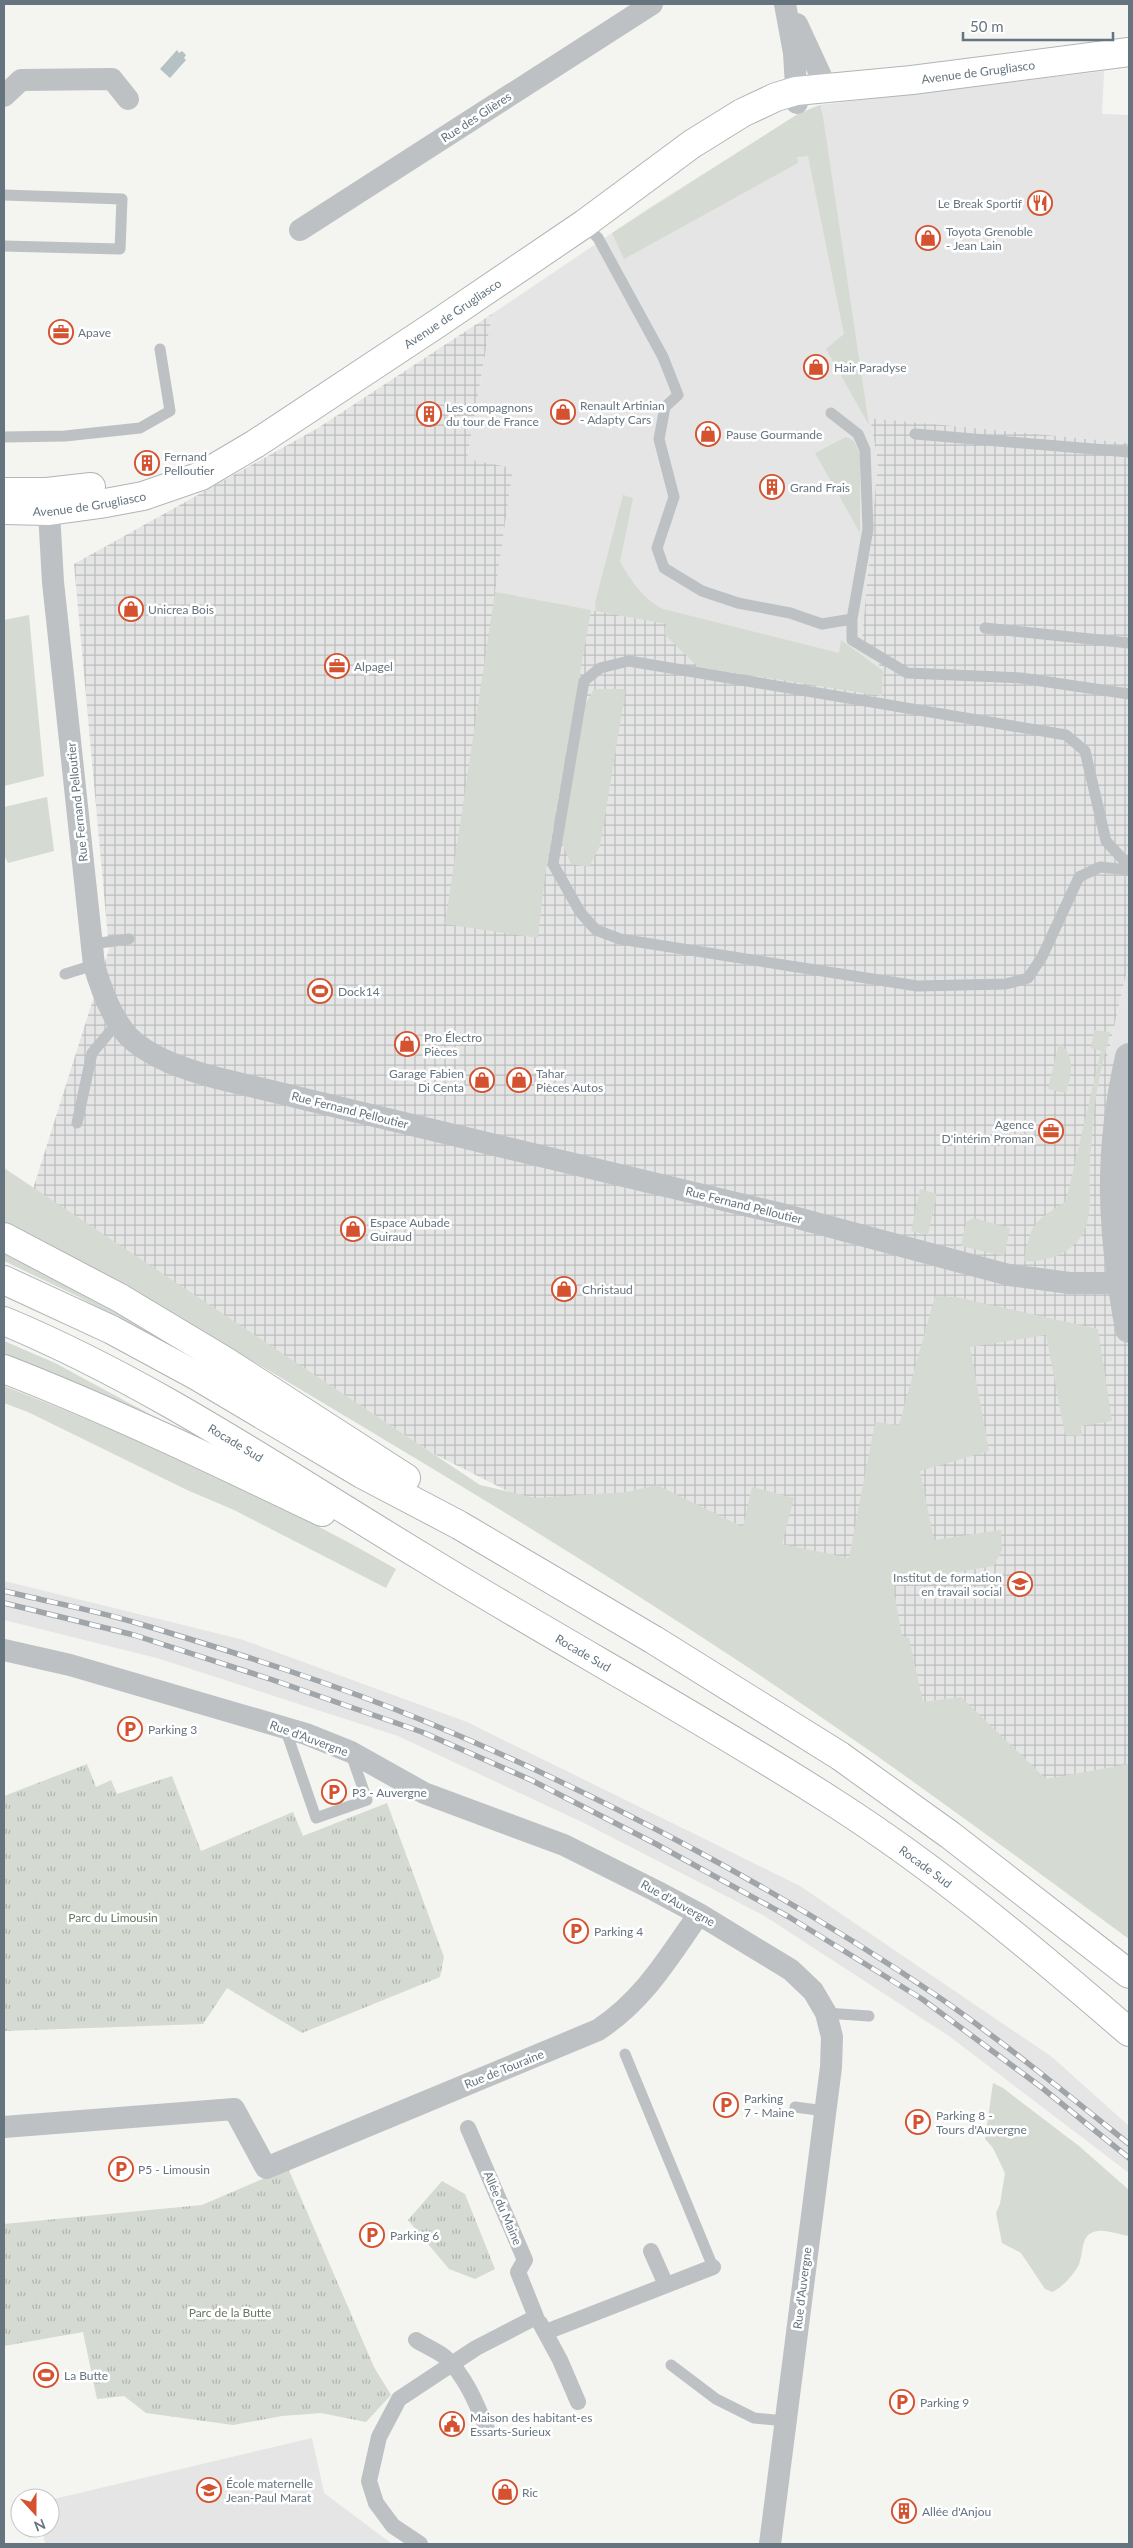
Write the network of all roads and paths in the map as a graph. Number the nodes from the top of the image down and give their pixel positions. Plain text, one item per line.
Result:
1 (652, 4) edge
2 (786, 4) edge
3 (1129, 52) edge
4 (827, 89) junction
5 (4, 96) edge
6 (797, 97) junction
7 (128, 99) dead end
8 (4, 195) edge
9 (584, 224) junction
10 (300, 230) dead end
11 (4, 246) edge
12 (160, 349) dead end
13 (831, 413) dead end
14 (915, 434) dead end
15 (4, 437) edge
16 (1129, 452) edge
17 (4, 492) edge
18 (48, 502) junction
19 (4, 510) edge
20 (852, 619) junction
21 (986, 628) dead end
22 (1129, 643) edge
23 (1129, 694) edge
24 (1129, 866) edge
25 (1129, 870) edge
26 (129, 939) dead end
27 (93, 955) junction
28 (65, 974) dead end
29 (119, 1021) junction
30 (1129, 1057) edge
31 (1125, 1094) edge
32 (78, 1123) dead end
33 (4, 1237) edge
34 (4, 1280) edge
35 (1120, 1283) junction
36 (4, 1321) edge
37 (1129, 1329) edge
38 (4, 1369) edge
39 (459, 1525) junction
40 (424, 1558) junction
41 (4, 1650) edge
42 (285, 1728) junction
43 (351, 1752) junction
44 (699, 1914) junction
45 (1129, 1974) edge
46 (1080, 1990) junction
47 (826, 2013) junction
48 (869, 2016) dead end
49 (1129, 2032) edge
50 (1129, 2042) edge
51 (625, 2054) dead end
52 (795, 2107) dead end
53 (825, 2111) junction
54 (4, 2127) edge
55 (468, 2128) dead end
56 (651, 2252) dead end
57 (713, 2267) joint
58 (666, 2285) junction
59 (536, 2317) junction
60 (546, 2332) junction
61 (416, 2340) dead end
62 (452, 2360) junction
63 (671, 2365) dead end
64 (578, 2402) dead end
65 (786, 2421) junction
66 (487, 2429) dead end
67 (420, 2544) edge
68 (770, 2544) edge

1 - 10 street, Rue des Glières
2 - 4 street
2 - 6 street
3 - 4 main road, Avenue de Grugliasco
4 - 6 main road, Avenue de Grugliasco
5 - 7 street
6 - 9 main road, Avenue de Grugliasco
8 - 11 lane
9 - 18 main road, Avenue de Grugliasco
9 - 20 lane
12 - 15 lane
13 - 20 lane
14 - 16 lane
17 - 18 main road, Avenue de Grugliasco
18 - 19 main road, Avenue de Grugliasco
18 - 27 street, Rue Fernand Pelloutier
20 - 23 lane
21 - 22 lane
24 - 25 lane
26 - 27 lane
27 - 28 lane
27 - 29 street, Rue Fernand Pelloutier
29 - 32 lane
29 - 35 street, Rue Fernand Pelloutier
30 - 31 street
31 - 35 street
33 - 39 main road
34 - 39 main road
35 - 37 street
36 - 40 main road, Rocade Sud
38 - 40 main road
39 - 45 main road
40 - 46 main road, Rocade Sud
41 - 42 street, Rue d'Auvergne
42 - 43 street, Rue d'Auvergne
42 - 43 lane
43 - 44 street, Rue d'Auvergne
44 - 47 street, Rue d'Auvergne
44 - 54 street, Rue de Touraine
46 - 49 main road, Rocade Sud
46 - 50 main road
47 - 48 lane
47 - 53 street, Rue d'Auvergne
51 - 57 lane
52 - 53 lane
53 - 65 street, Rue d'Auvergne
55 - 59 street, Allée du Maine
56 - 58 street
57 - 58 street
58 - 60 street
59 - 60 street
59 - 62 street
60 - 64 street
61 - 62 street
62 - 66 street
62 - 67 street
63 - 65 lane
65 - 68 street, Rue d'Auvergne

